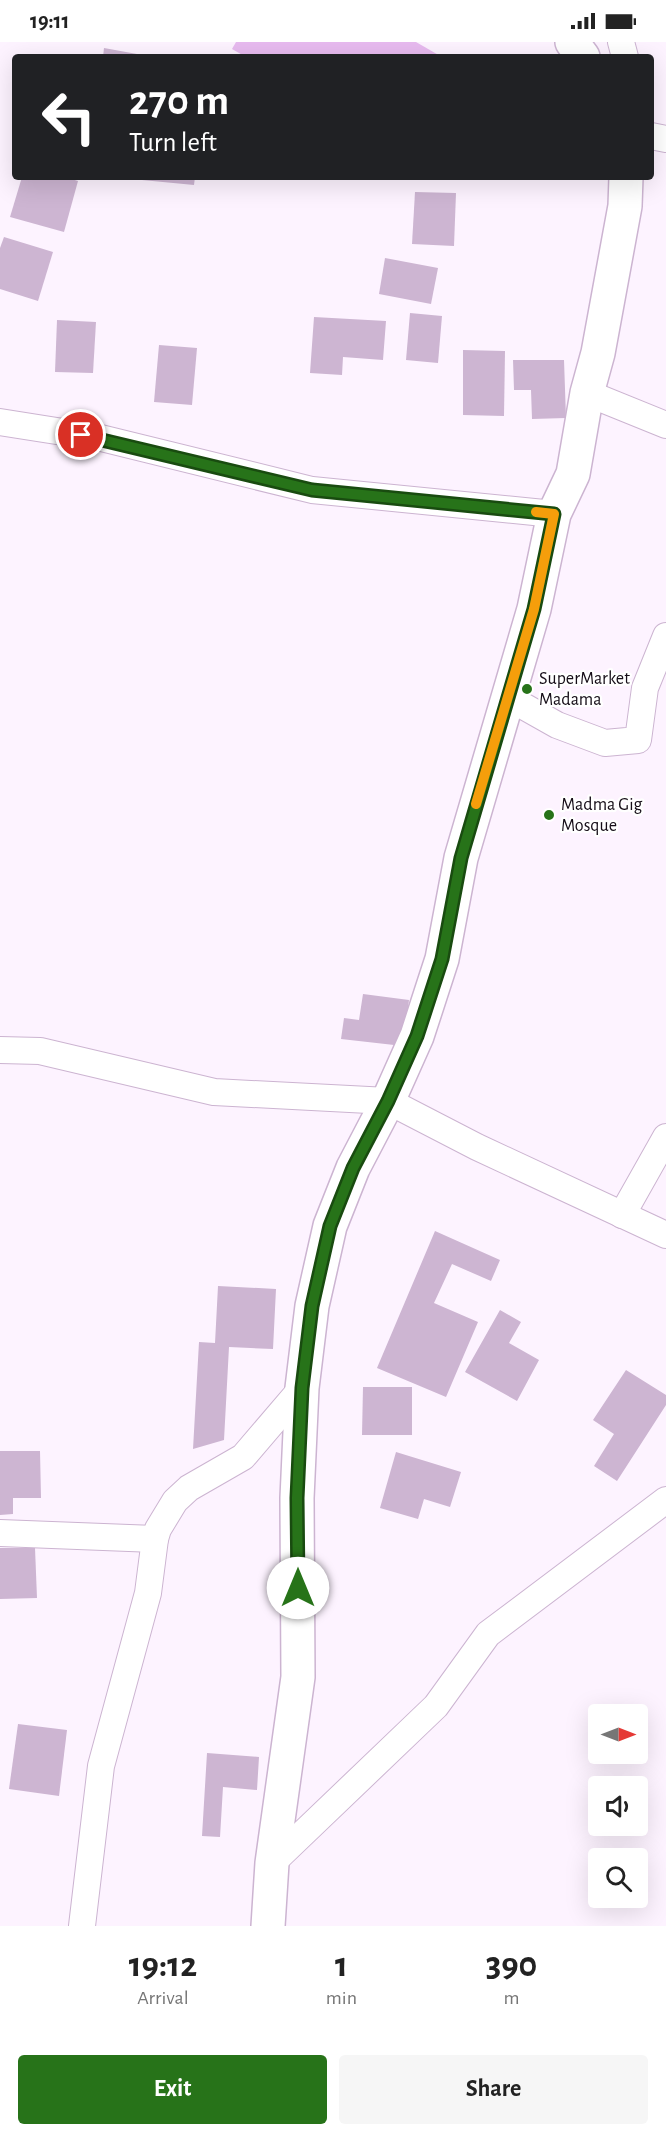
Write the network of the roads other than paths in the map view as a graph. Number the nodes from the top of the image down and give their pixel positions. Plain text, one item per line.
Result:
1 (626, 180) edge
2 (587, 393) junction
3 (0, 422) edge
4 (666, 425) edge
5 (554, 514) junction
6 (666, 636) edge
7 (509, 698) junction
8 (0, 1050) edge
9 (388, 1101) junction
10 (666, 1137) edge
11 (622, 1215) junction
12 (666, 1235) edge
13 (302, 1388) junction
14 (666, 1500) edge
15 (0, 1533) edge
16 (154, 1539) junction
17 (272, 1863) junction
18 (82, 1926) edge
19 (268, 1926) edge

1 - 2 street
2 - 4 street
2 - 5 street
3 - 5 street
5 - 7 street
6 - 7 street
7 - 9 street
8 - 9 street
9 - 11 street
9 - 13 street
10 - 11 street
11 - 12 street
13 - 16 street
13 - 17 street
14 - 17 street
15 - 16 street
16 - 18 street
17 - 19 street

